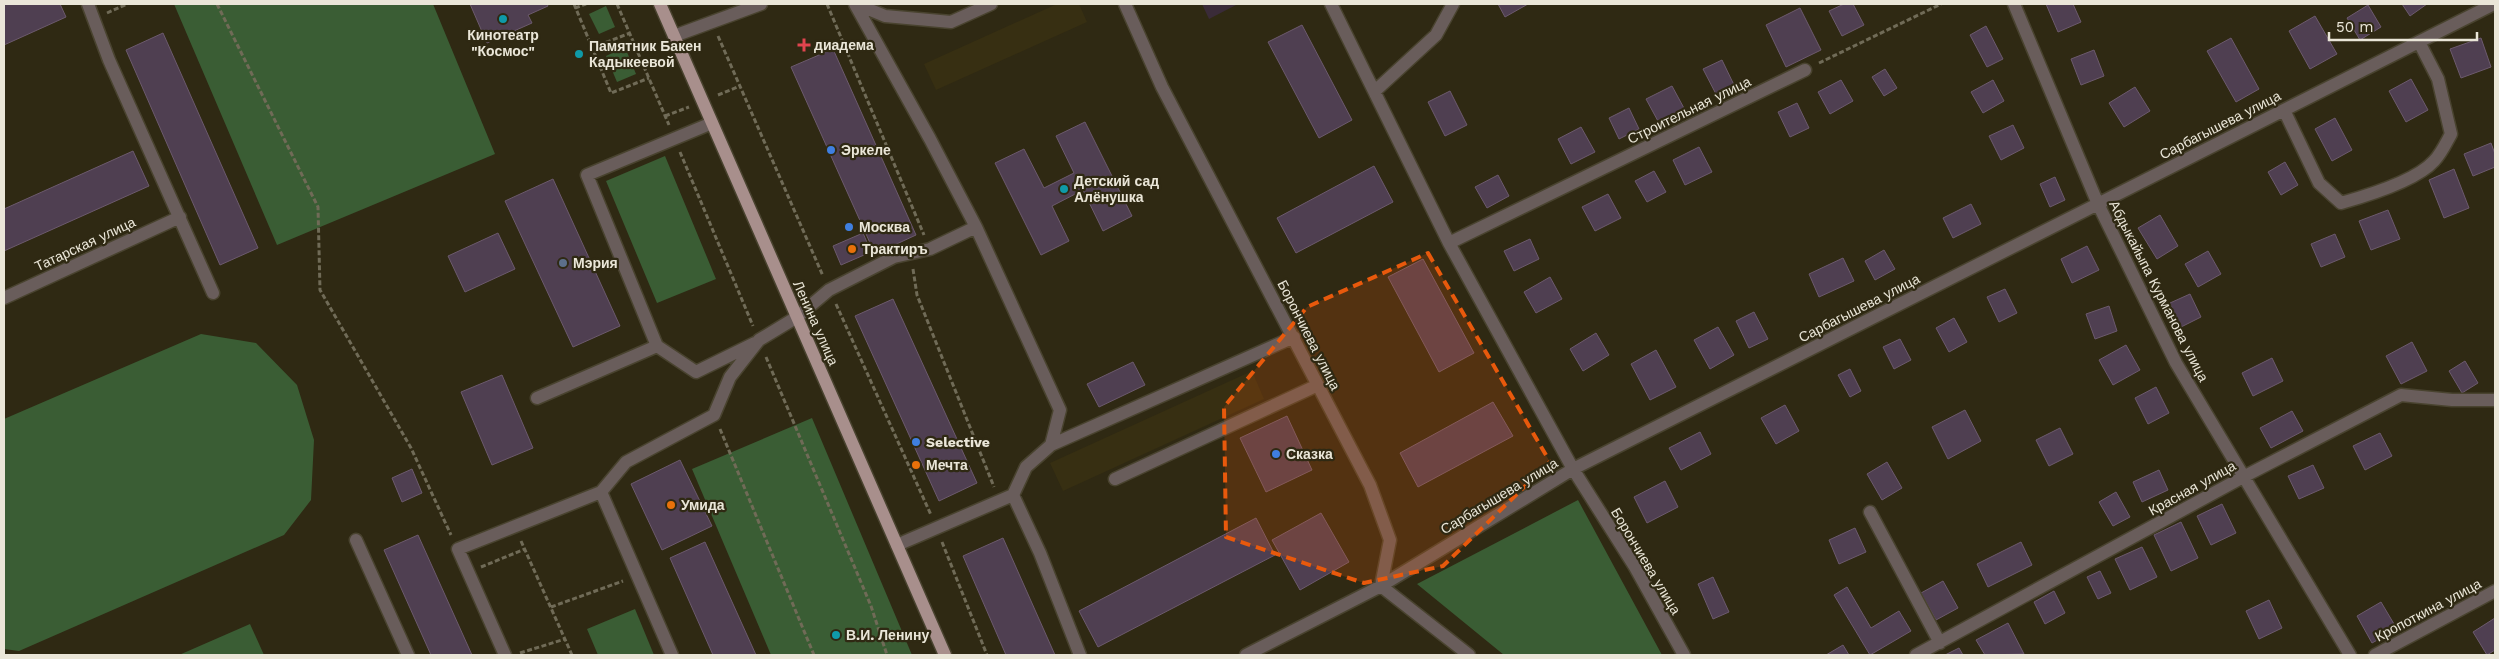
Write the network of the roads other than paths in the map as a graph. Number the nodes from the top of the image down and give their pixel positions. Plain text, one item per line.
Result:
1 (88, 4) edge
2 (660, 4) edge
3 (761, 4) edge
4 (855, 4) edge
5 (991, 4) edge
6 (1125, 4) edge
7 (1331, 4) edge
8 (1453, 4) edge
9 (2014, 4) edge
10 (2494, 4) edge
11 (674, 36) junction
12 (2419, 42) junction
13 (1805, 70) road end
14 (1374, 91) junction
15 (2284, 110) junction
16 (712, 123) junction
17 (2098, 204) junction
18 (180, 217) junction
19 (976, 227) junction
20 (1449, 243) junction
21 (212, 293) dead end
22 (4, 298) edge
23 (797, 318) junction
24 (1294, 337) junction
25 (759, 340) junction
26 (657, 346) junction
27 (1318, 385) junction
28 (537, 398) dead end
29 (2495, 400) edge
30 (1051, 445) junction
31 (1573, 469) junction
32 (2245, 476) junction
33 (1114, 479) dead end
34 (601, 492) junction
35 (1013, 494) junction
36 (1870, 512) dead end
37 (356, 540) dead end
38 (897, 545) junction
39 (1381, 586) junction
40 (2495, 590) edge
41 (1940, 644) junction
42 (408, 655) edge
43 (504, 655) edge
44 (672, 655) edge
45 (945, 655) edge
46 (1080, 655) edge
47 (1246, 655) edge
48 (1469, 655) edge
49 (1684, 655) edge
50 (1916, 655) edge
51 (2350, 655) edge
52 (2375, 655) edge

1 - 18 street
2 - 11 main road, Ленина улица
3 - 11 street
4 - 5 street
4 - 19 street
6 - 24 street, Борончиева улица
7 - 14 street, Борончиева улица
8 - 14 street
9 - 17 street, Абдыкайыпа Курманова улица
10 - 12 street, Сарбагышева улица
11 - 16 main road, Ленина улица
12 - 15 street, Сарбагышева улица
12 - 15 street
13 - 20 street, Строительная улица
14 - 20 street, Борончиева улица
15 - 17 street, Сарбагышева улица
16 - 23 main road, Ленина улица
16 - 26 street
17 - 31 street, Сарбагышева улица
17 - 32 street, Абдыкайыпа Курманова улица
18 - 21 street
18 - 22 street, Татарская улица
19 - 23 street
19 - 30 street
20 - 31 street, Борончиева улица
23 - 25 street
23 - 38 main road, Ленина улица
24 - 27 street, Борончиева улица
24 - 30 street
25 - 26 street
25 - 34 street
26 - 28 street
27 - 33 street
27 - 39 street, Борончиева улица
29 - 32 street, Красная улица
30 - 35 street
31 - 39 street, Сарбагышева улица
31 - 49 street, Борончиева улица
32 - 41 street, Красная улица
32 - 51 street, Абдыкайыпа Курманова улица
34 - 43 street
34 - 44 street
35 - 38 street
35 - 46 street
36 - 41 street
37 - 42 street
38 - 45 main road, Ленина улица
39 - 47 street, Сарбагышева улица
39 - 48 street
40 - 52 street, Кропоткина улица
41 - 50 street, Красная улица

